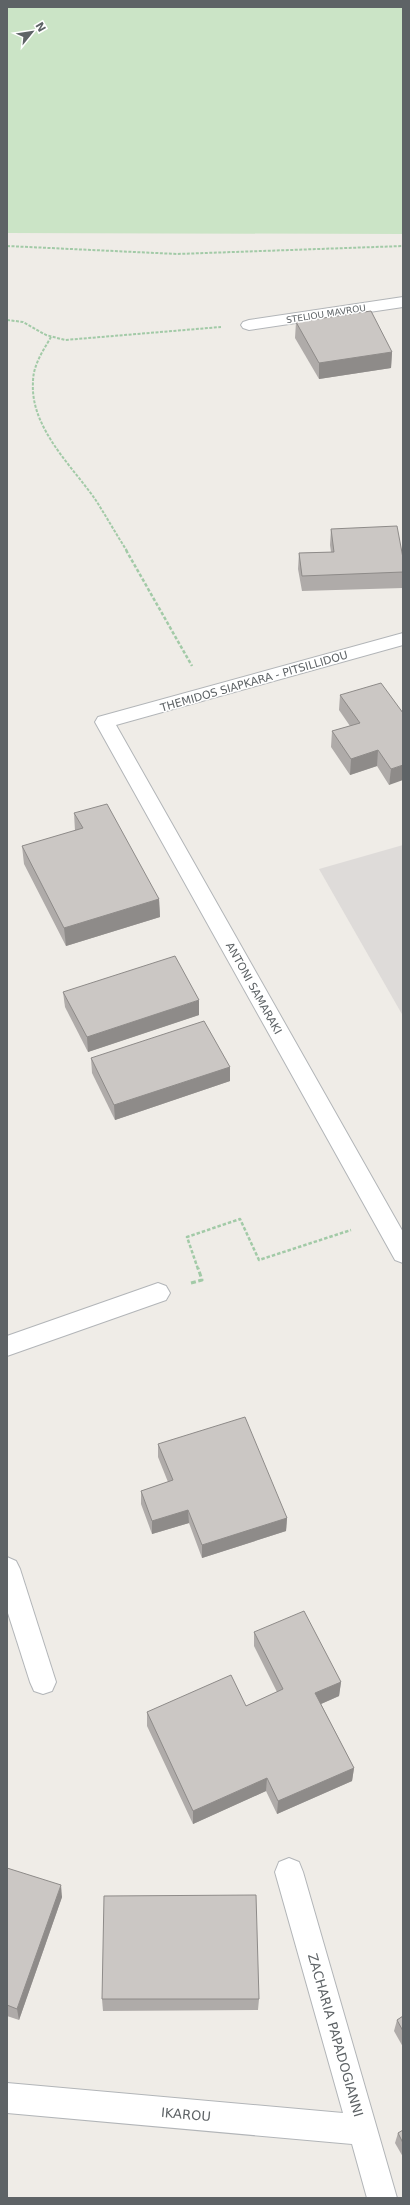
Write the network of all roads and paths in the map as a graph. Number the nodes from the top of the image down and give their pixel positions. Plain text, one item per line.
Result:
1 (7, 246) edge
2 (403, 246) edge
3 (403, 302) edge
4 (7, 320) edge
5 (249, 325) joint
6 (51, 337) junction
7 (403, 639) edge
8 (208, 693) junction
9 (105, 722) joint
10 (384, 1219) junction
11 (403, 1253) edge
12 (158, 1293) joint
13 (7, 1346) edge
14 (7, 1569) edge
15 (43, 1682) dead end
16 (289, 1872) dead end
17 (7, 2098) edge
18 (364, 2130) junction
19 (382, 2198) edge

1 - 2 path
3 - 5 street, STELIOU MAVROU
4 - 6 path
5 - 6 path
6 - 8 path
7 - 8 street, THEMIDOS SIAPKARA - PITSILLIDOU
8 - 9 street, THEMIDOS SIAPKARA - PITSILLIDOU
9 - 10 street, ANTONI SAMARAKI
10 - 11 street, ANTONI SAMARAKI
10 - 12 path
12 - 13 street
14 - 15 street
16 - 18 street, ZACHARIA PAPADOGIANNI
17 - 18 street, IKAROU
18 - 19 street, ZACHARIA PAPADOGIANNI

